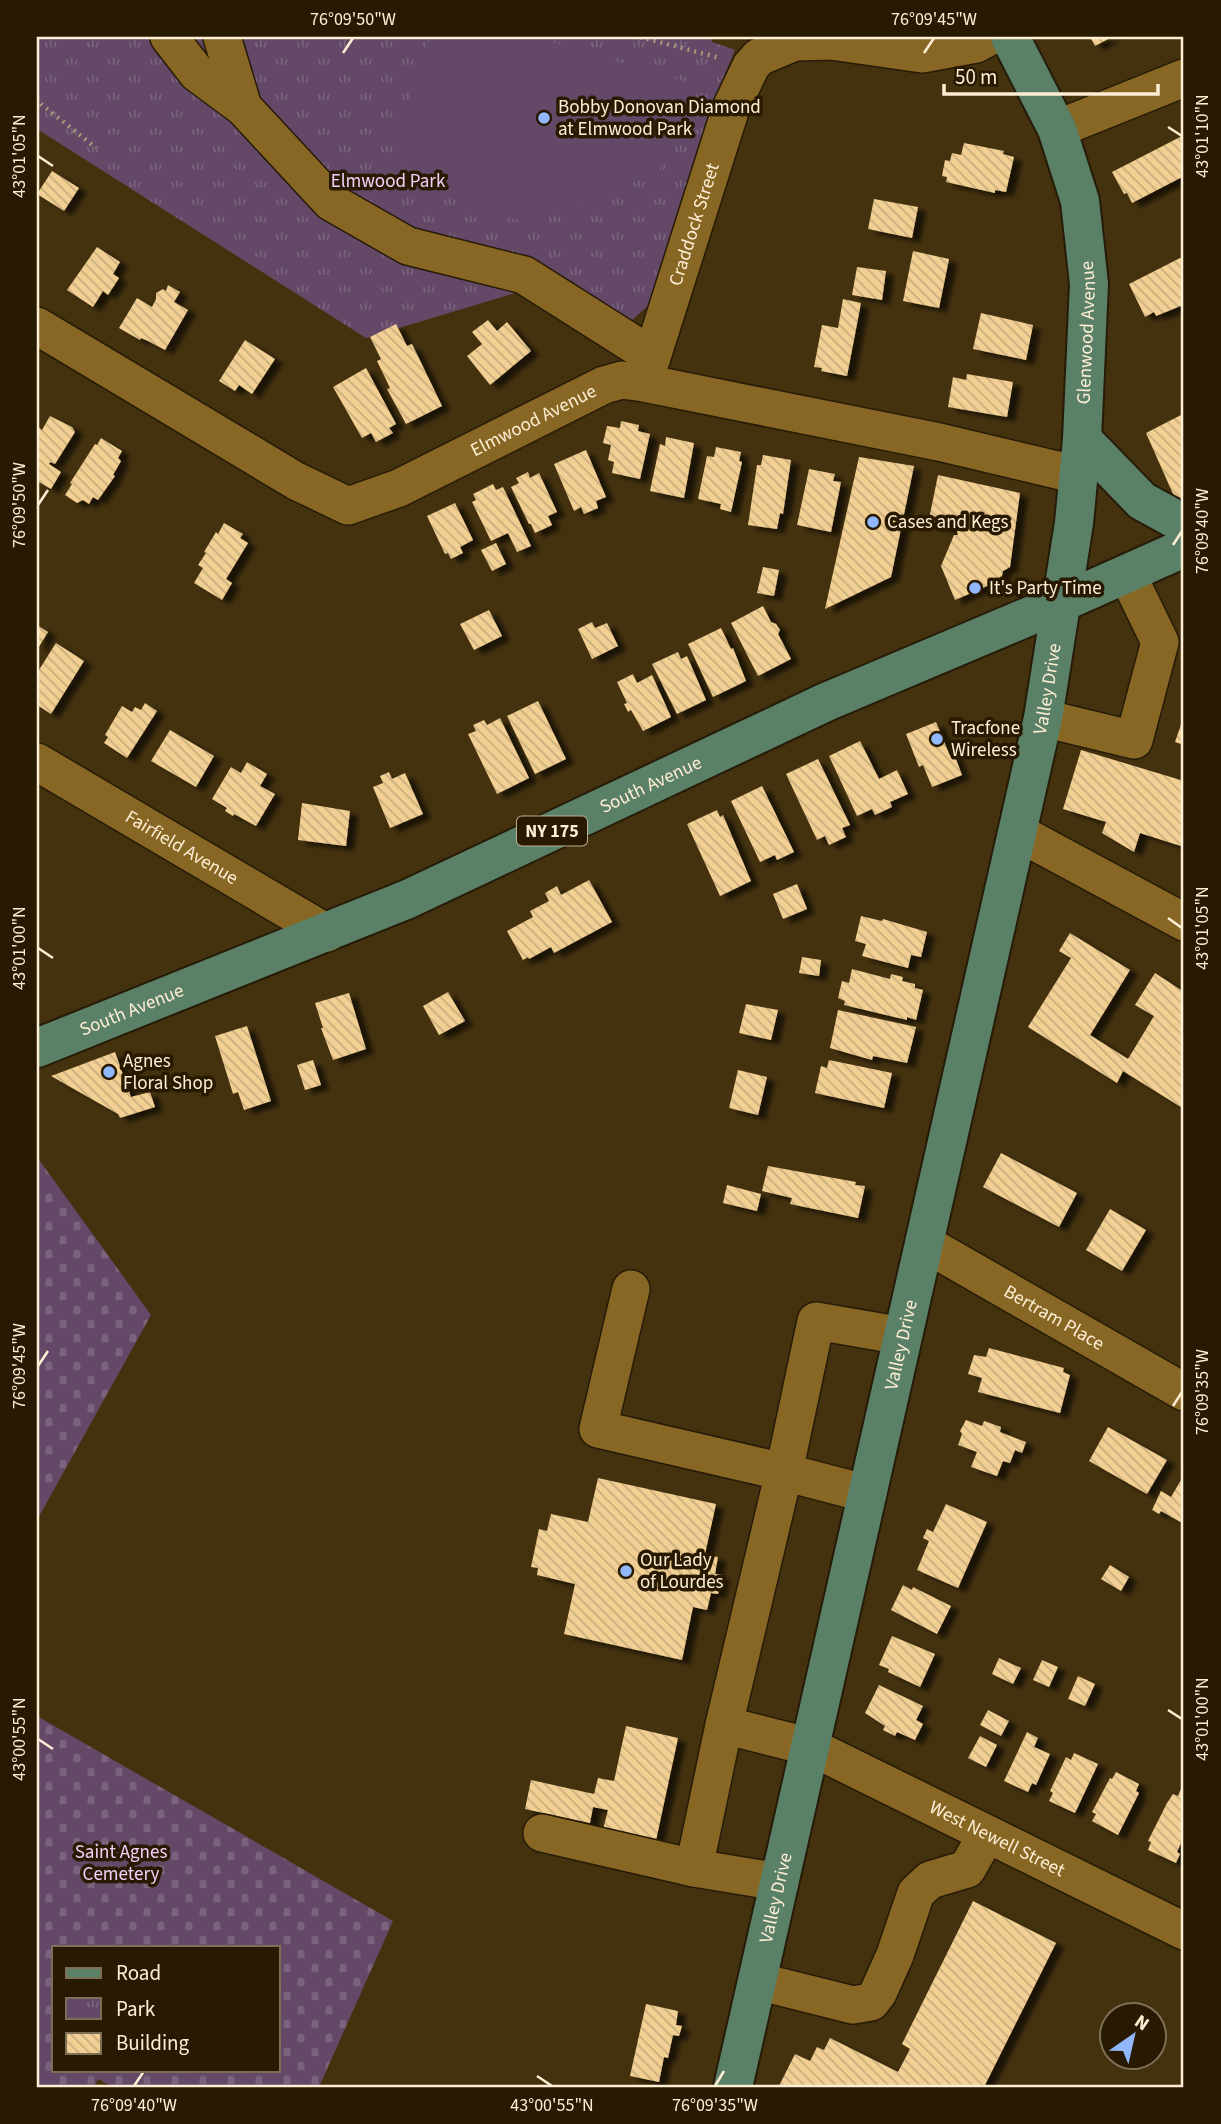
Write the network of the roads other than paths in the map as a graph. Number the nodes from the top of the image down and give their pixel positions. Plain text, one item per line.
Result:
1 (169, 37) edge
2 (222, 37) edge
3 (989, 37) edge
4 (1010, 37) edge
5 (1184, 78) edge
6 (243, 107) junction
7 (1057, 129) junction
8 (37, 326) edge
9 (648, 369) junction
10 (1080, 457) junction
11 (1184, 524) edge
12 (1184, 548) edge
13 (1127, 574) junction
14 (1063, 602) junction
15 (1043, 718) junction
16 (37, 762) edge
17 (1017, 832) junction
18 (1184, 922) edge
19 (327, 933) junction
20 (39, 1051) edge
21 (924, 1243) junction
22 (631, 1289) dead end
23 (903, 1336) junction
24 (1184, 1392) edge
25 (784, 1472) junction
26 (868, 1494) junction
27 (724, 1725) junction
28 (811, 1747) junction
29 (542, 1833) dead end
30 (987, 1834) junction
31 (694, 1868) junction
32 (780, 1882) junction
33 (1184, 1931) edge
34 (757, 1981) junction
35 (733, 2087) edge

1 - 6 street
2 - 6 street
3 - 9 street, Craddock Street
4 - 7 main road, Glenwood Avenue
5 - 7 street
6 - 9 street
7 - 10 main road, Glenwood Avenue
8 - 9 street, Elmwood Avenue
9 - 10 street, Elmwood Avenue
10 - 11 main road
10 - 14 main road, Glenwood Avenue
12 - 13 main road, South Avenue / NY 175
13 - 14 main road, South Avenue / NY 175
13 - 15 street
14 - 15 main road, Valley Drive
14 - 19 main road, South Avenue / NY 175
15 - 17 main road, Valley Drive
16 - 19 street, Fairfield Avenue
17 - 18 street
17 - 21 main road, Valley Drive
19 - 20 main road, South Avenue / NY 175
21 - 23 main road, Valley Drive
21 - 24 street, Bertram Place
22 - 25 street
23 - 25 street
23 - 26 main road, Valley Drive
25 - 26 street
25 - 27 street
26 - 28 main road, Valley Drive
27 - 28 street, West Newell Street
27 - 31 street
28 - 30 street, West Newell Street
28 - 32 main road, Valley Drive
29 - 31 street
30 - 33 street, West Newell Street
30 - 34 street
31 - 32 street
32 - 34 main road, Valley Drive
34 - 35 main road, Valley Drive

